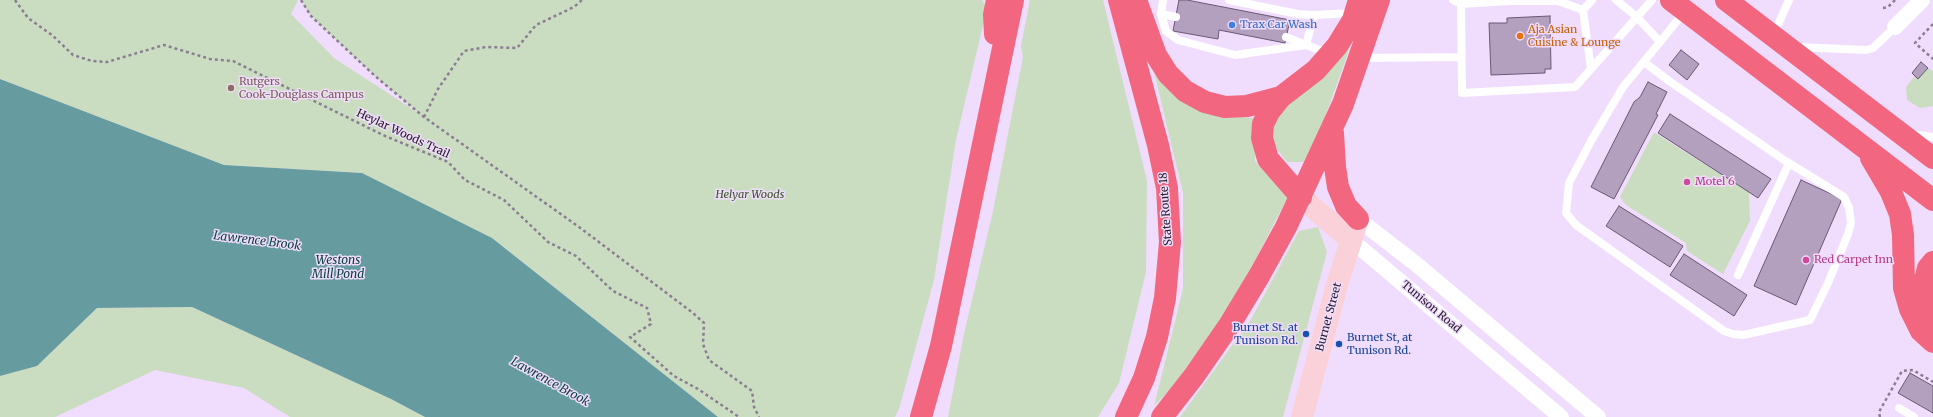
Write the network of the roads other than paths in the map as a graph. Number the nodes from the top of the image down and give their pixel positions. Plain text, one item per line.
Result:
1 (997, 0) edge
2 (1013, 0) edge
3 (1119, 0) edge
4 (1136, 0) edge
5 (1163, 0) edge
6 (1229, 0) edge
7 (1379, 0) edge
8 (1592, 0) edge
9 (1616, 0) edge
10 (1652, 0) edge
11 (1726, 0) edge
12 (1789, 0) edge
13 (1922, 0) edge
14 (1457, 2) edge
15 (1678, 5) edge
16 (1357, 6) edge
17 (1583, 10) junction
18 (1161, 14) junction
19 (1314, 15) junction
20 (1176, 17) dead end
21 (1637, 17) junction
22 (1895, 27) joint
23 (1286, 37) dead end
24 (1779, 41) junction
25 (1660, 42) junction
26 (1306, 45) junction
27 (1331, 54) junction
28 (1461, 57) junction
29 (1360, 58) junction
30 (1644, 62) junction
31 (1591, 69) junction
32 (997, 76) junction
33 (1281, 97) junction
34 (1333, 128) junction
35 (1895, 130) junction
36 (1933, 137) edge
37 (1865, 148) junction
38 (1933, 158) edge
39 (1789, 163) junction
40 (1301, 197) junction
41 (1933, 200) edge
42 (1358, 219) junction
43 (1351, 240) junction
44 (1933, 262) edge
45 (1738, 275) dead end
46 (1933, 329) edge
47 (1498, 333) junction
48 (1933, 342) edge
49 (1483, 351) junction
50 (1899, 408) dead end
51 (921, 417) edge
52 (1126, 417) edge
53 (1162, 417) edge
54 (1302, 417) edge
55 (1561, 417) edge
56 (1598, 417) edge
57 (1914, 417) edge

1 - 32 highway
2 - 32 highway
3 - 52 highway, State Route 18
4 - 33 highway
5 - 18 lane
6 - 19 lane
7 - 29 highway
8 - 17 lane
9 - 21 lane
10 - 21 lane
11 - 24 highway
12 - 24 lane
13 - 22 street
14 - 17 lane
14 - 28 lane
15 - 25 lane
15 - 37 highway
16 - 19 lane
16 - 27 highway
17 - 31 lane
18 - 20 lane
18 - 26 lane
19 - 26 lane
21 - 25 lane
21 - 31 lane
22 - 24 lane
23 - 26 lane
24 - 35 highway
25 - 30 lane
26 - 27 lane
27 - 33 highway
28 - 29 lane
28 - 31 lane
29 - 34 highway
30 - 39 lane
30 - 39 lane
32 - 51 highway
33 - 40 highway
34 - 40 highway
34 - 42 highway
35 - 36 lane
35 - 38 highway
37 - 41 highway
37 - 48 highway
39 - 45 lane
40 - 43 street, Tunison Road
40 - 53 highway
42 - 43 street, Burnet Street
42 - 47 street, Tunison Road
43 - 49 street, Tunison Road
43 - 54 street, Burnet Street
44 - 46 highway
47 - 49 street
47 - 56 street, Tunison Road
49 - 55 street, Tunison Road
50 - 57 lane

